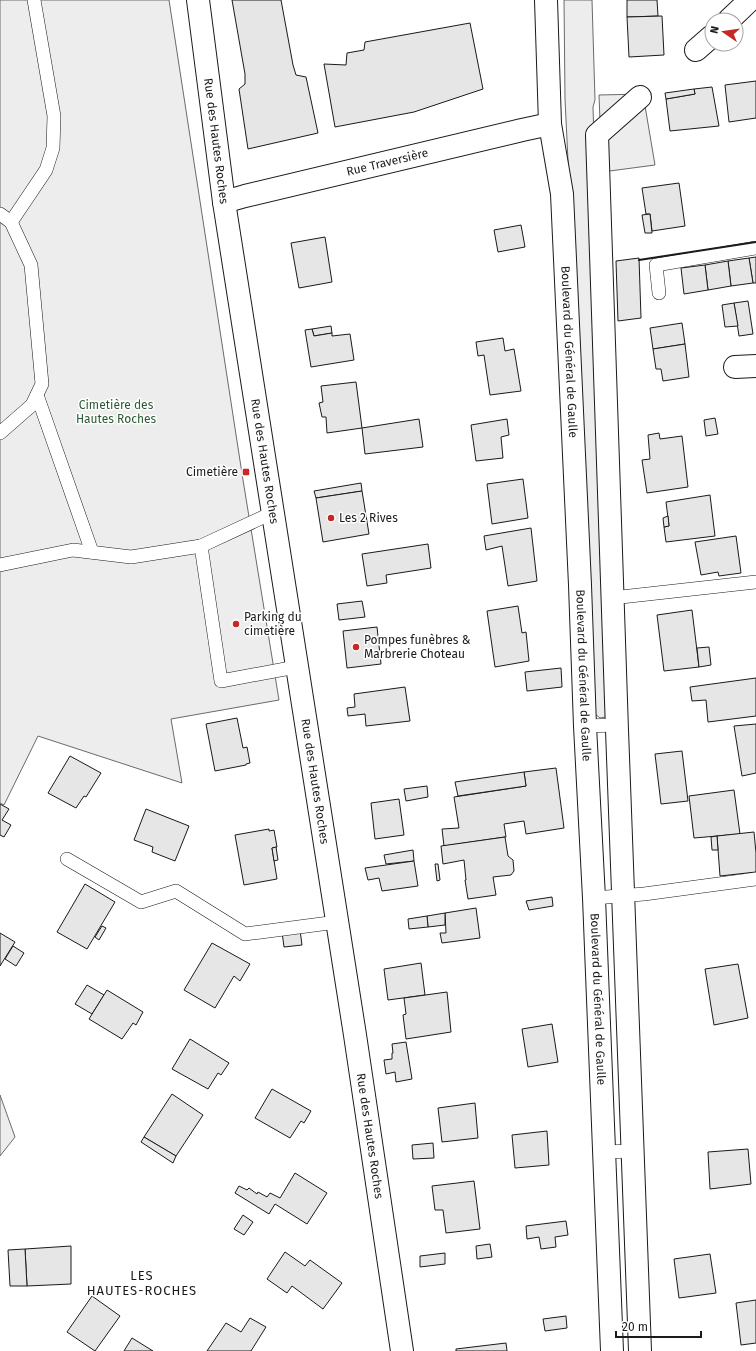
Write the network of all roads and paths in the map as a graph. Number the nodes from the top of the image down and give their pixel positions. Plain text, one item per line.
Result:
1 (34, 0) edge
2 (198, 0) edge
3 (546, 0) edge
4 (750, 0) edge
5 (737, 12) edge
6 (704, 43) edge
7 (696, 50) dead end
8 (640, 97) dead end
9 (550, 124) junction
10 (224, 202) junction
11 (0, 214) edge
12 (11, 222) junction
13 (756, 248) edge
14 (659, 293) dead end
15 (37, 395) junction
16 (0, 433) edge
17 (272, 513) junction
18 (201, 546) junction
19 (92, 552) junction
20 (0, 565) edge
21 (756, 582) edge
22 (612, 598) junction
23 (296, 667) junction
24 (617, 725) junction
25 (585, 726) junction
26 (67, 859) dead end
27 (756, 879) edge
28 (624, 894) junction
29 (594, 898) junction
30 (337, 922) junction
31 (604, 1152) junction
32 (633, 1152) junction
33 (402, 1351) edge
34 (612, 1351) edge
35 (640, 1351) edge

1 - 12 lane
2 - 10 street, Rue des Hautes Roches
3 - 9 street, Boulevard du Général de Gaulle
4 - 5 street
6 - 7 street
8 - 22 street
9 - 10 street, Rue Traversière
9 - 25 street, Boulevard du Général de Gaulle
10 - 17 street, Rue des Hautes Roches
11 - 12 lane
12 - 15 lane
13 - 14 lane
15 - 16 lane
15 - 19 lane
17 - 18 lane
17 - 23 street, Rue des Hautes Roches
18 - 19 lane
18 - 23 lane
19 - 20 lane
21 - 22 lane
22 - 24 street
23 - 30 street, Rue des Hautes Roches
24 - 25 lane
24 - 28 street
25 - 29 street, Boulevard du Général de Gaulle
26 - 30 lane
27 - 28 lane
28 - 29 lane
28 - 32 street
29 - 31 street, Boulevard du Général de Gaulle
30 - 33 street, Rue des Hautes Roches
31 - 32 lane
31 - 34 street, Boulevard du Général de Gaulle
32 - 35 street

